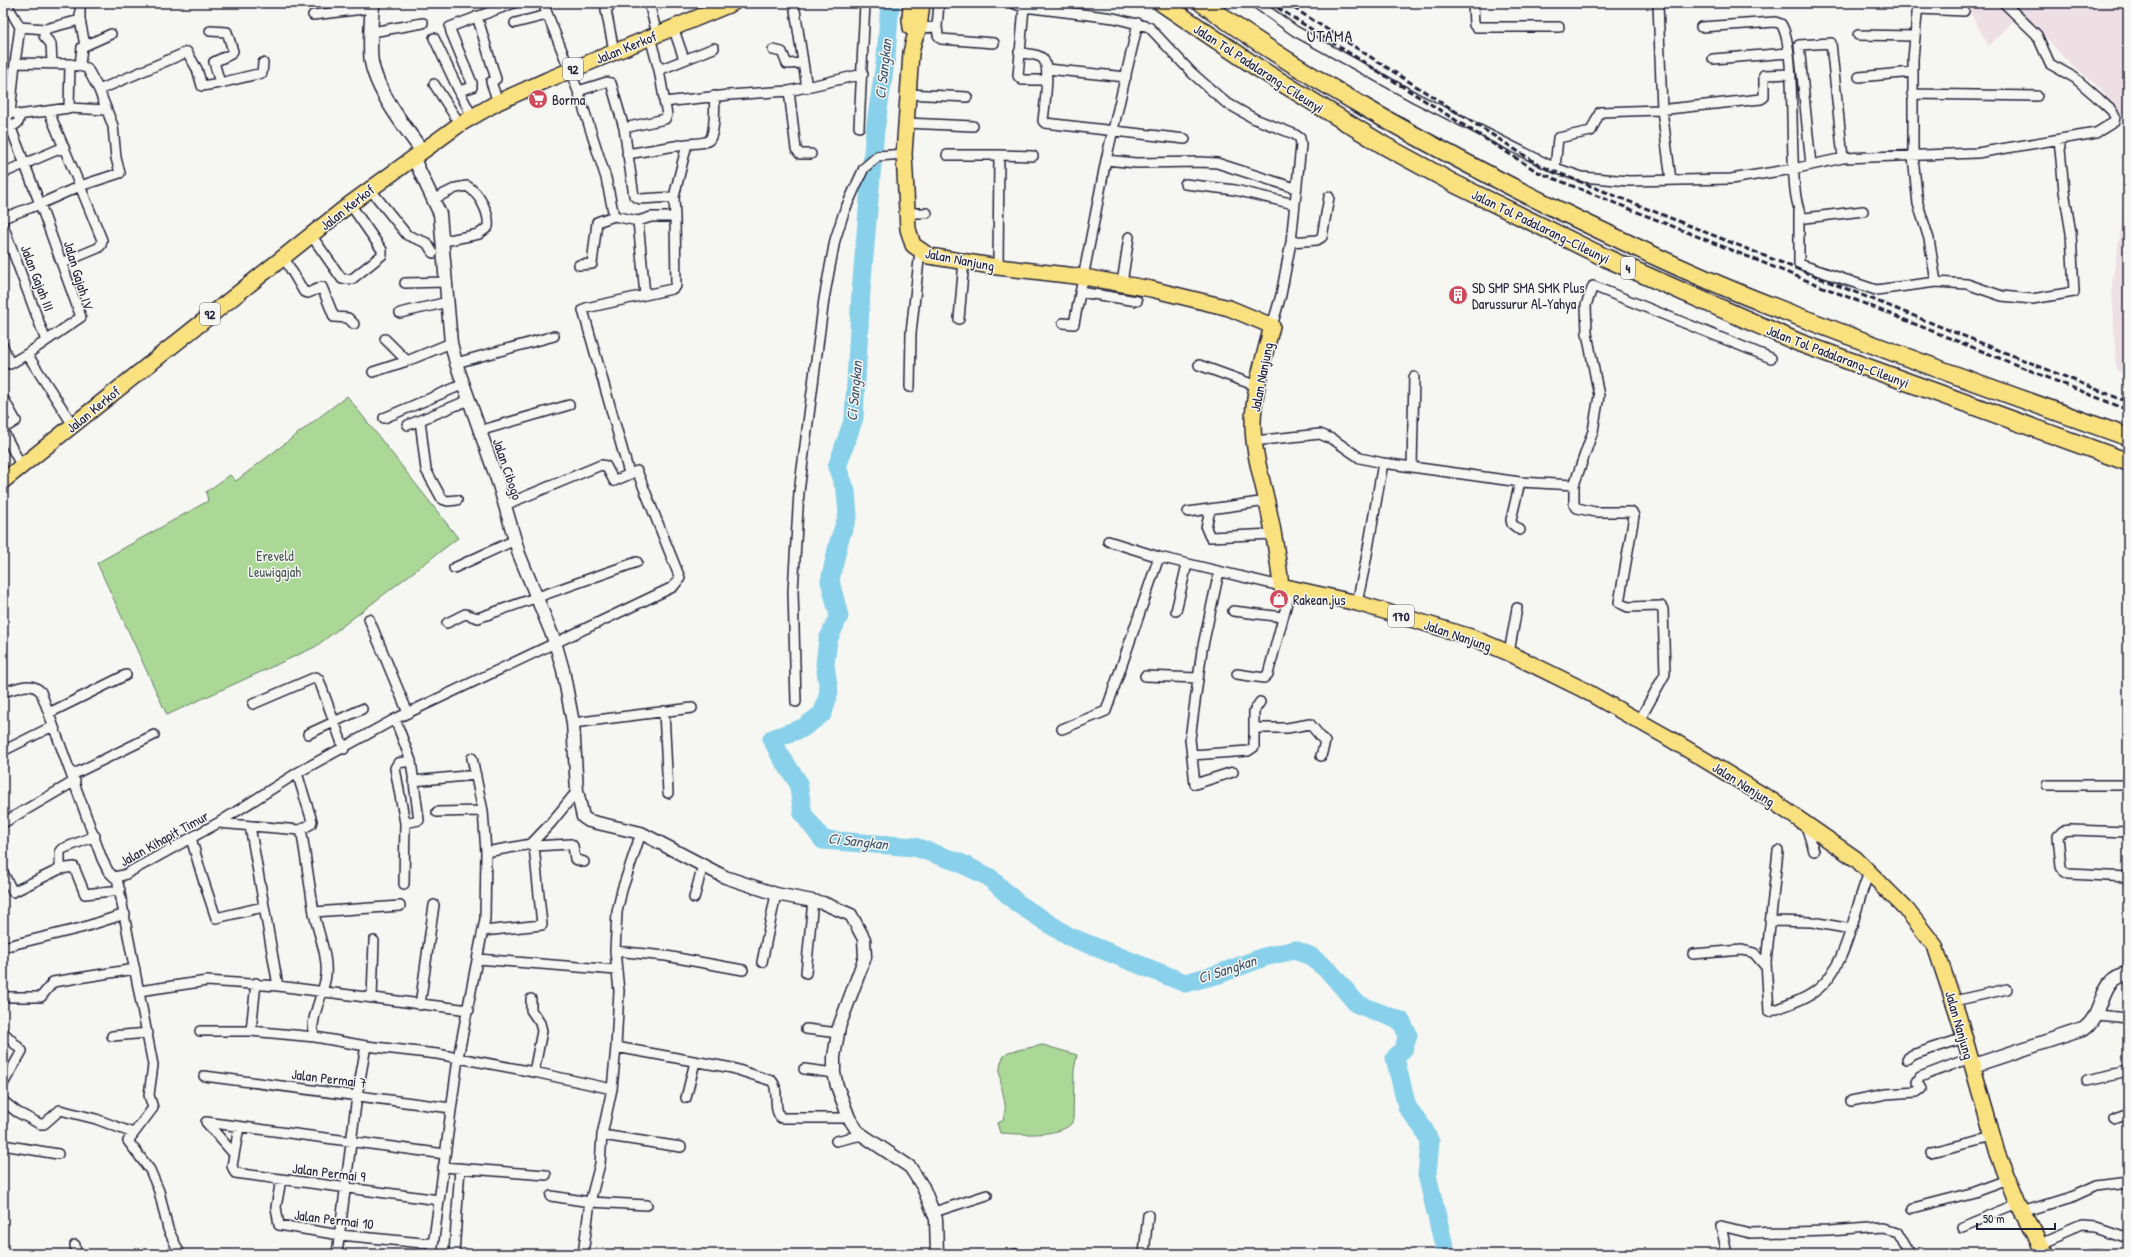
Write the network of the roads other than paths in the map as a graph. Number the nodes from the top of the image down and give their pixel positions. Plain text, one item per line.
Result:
1 (6, 3) edge
2 (80, 3) edge
3 (514, 3) edge
4 (543, 3) edge
5 (612, 3) edge
6 (649, 3) edge
7 (733, 3) edge
8 (865, 3) edge
9 (911, 3) edge
10 (922, 3) edge
11 (939, 3) edge
12 (1012, 3) edge
13 (1162, 3) edge
14 (1202, 3) edge
15 (1256, 3) edge
16 (1473, 3) edge
17 (1658, 3) edge
18 (2004, 3) edge
19 (372, 6) edge
20 (716, 6) edge
21 (1918, 6) edge
22 (1024, 7) junction
23 (796, 10) dead end
24 (1964, 11) dead end
25 (313, 15) dead end
26 (547, 15) junction
27 (478, 16) junction
28 (80, 20) junction
29 (423, 23) dead end
30 (516, 23) dead end
31 (1138, 24) junction
32 (937, 26) junction
33 (20, 27) junction
34 (674, 27) junction
35 (1559, 27) dead end
36 (1701, 27) dead end
37 (45, 29) junction
38 (210, 31) dead end
39 (372, 32) junction
40 (111, 34) dead end
41 (916, 34) junction
42 (1858, 35) dead end
43 (654, 36) junction
44 (1915, 36) junction
45 (434, 38) dead end
46 (994, 43) dead end
47 (85, 45) junction
48 (714, 48) dead end
49 (773, 50) dead end
50 (614, 51) junction
51 (1019, 52) junction
52 (1788, 53) junction
53 (1713, 58) dead end
54 (684, 59) junction
55 (214, 62) junction
56 (15, 63) junction
57 (52, 63) junction
58 (263, 63) dead end
59 (803, 63) junction
60 (70, 64) junction
61 (80, 65) junction
62 (197, 69) junction
63 (1047, 69) junction
64 (568, 70) junction
65 (659, 70) junction
66 (1913, 72) junction
67 (863, 74) junction
68 (1126, 77) junction
69 (1859, 77) dead end
70 (1790, 78) junction
71 (1046, 80) junction
72 (1802, 81) junction
73 (220, 83) junction
74 (434, 84) dead end
75 (807, 88) junction
76 (99, 90) junction
77 (789, 91) junction
78 (459, 92) junction
79 (578, 92) junction
80 (908, 94) junction
81 (1912, 94) junction
82 (714, 96) junction
83 (967, 96) dead end
84 (2037, 96) dead end
85 (498, 102) junction
86 (664, 102) junction
87 (3, 107) edge
88 (69, 108) junction
89 (107, 110) junction
90 (1662, 110) junction
91 (48, 112) junction
92 (9, 119) edge
93 (466, 120) junction
94 (906, 123) junction
95 (973, 126) dead end
96 (859, 127) dead end
97 (624, 128) junction
98 (1112, 130) junction
99 (1185, 139) dead end
100 (2059, 139) junction
101 (687, 144) junction
102 (64, 147) junction
103 (417, 154) junction
104 (627, 154) junction
105 (811, 154) dead end
106 (904, 154) junction
107 (1913, 154) junction
108 (947, 155) dead end
109 (999, 156) junction
110 (1033, 156) dead end
111 (1843, 158) junction
112 (1106, 160) junction
113 (24, 164) junction
114 (1811, 165) junction
115 (1555, 168) junction
116 (1793, 169) junction
117 (3, 173) edge
118 (1671, 180) junction
119 (1185, 184) dead end
120 (80, 186) junction
121 (1296, 188) junction
122 (370, 189) junction
123 (674, 197) junction
124 (1329, 197) dead end
125 (434, 199) junction
126 (40, 204) junction
127 (350, 204) junction
128 (1294, 204) junction
129 (1863, 211) dead end
130 (1799, 212) junction
131 (907, 213) junction
132 (927, 213) dead end
133 (614, 216) junction
134 (675, 217) junction
135 (3, 218) edge
136 (638, 221) junction
137 (3, 225) edge
138 (311, 235) junction
139 (1129, 238) dead end
140 (444, 241) junction
141 (1292, 242) junction
142 (920, 251) junction
143 (433, 253) dead end
144 (283, 256) junction
145 (964, 261) junction
146 (62, 262) junction
147 (579, 265) dead end
148 (998, 267) junction
149 (1084, 277) junction
150 (447, 282) junction
151 (1936, 282) junction
152 (405, 283) dead end
153 (1122, 283) junction
154 (1080, 292) junction
155 (645, 295) junction
156 (1137, 301) dead end
157 (448, 302) junction
158 (400, 313) dead end
159 (959, 319) dead end
160 (1063, 323) dead end
161 (354, 324) dead end
162 (1272, 326) junction
163 (554, 336) dead end
164 (385, 339) dead end
165 (46, 341) junction
166 (451, 343) junction
167 (3, 346) edge
168 (26, 354) junction
169 (1771, 358) dead end
170 (407, 361) junction
171 (456, 364) junction
172 (1199, 365) dead end
173 (6, 366) edge
174 (373, 372) dead end
175 (1414, 377) dead end
176 (464, 384) junction
177 (1257, 386) junction
178 (910, 387) dead end
179 (3, 398) edge
180 (469, 400) junction
181 (569, 405) dead end
182 (384, 418) dead end
183 (420, 420) junction
184 (73, 425) junction
185 (408, 425) dead end
186 (3, 430) edge
187 (479, 431) junction
188 (2128, 437) edge
189 (1254, 441) junction
190 (2128, 462) edge
191 (1383, 463) junction
192 (22, 466) junction
193 (1412, 467) junction
194 (629, 473) junction
195 (3, 481) edge
196 (1520, 482) junction
197 (1574, 485) junction
198 (458, 500) dead end
199 (1267, 501) junction
200 (505, 505) junction
201 (1210, 510) junction
202 (1188, 512) dead end
203 (1520, 530) dead end
204 (1274, 534) junction
205 (515, 540) junction
206 (1108, 541) dead end
207 (1159, 558) junction
208 (637, 562) dead end
209 (1187, 564) junction
210 (454, 568) dead end
211 (1219, 572) junction
212 (1286, 587) junction
213 (536, 599) junction
214 (1357, 603) junction
215 (1517, 608) dead end
216 (1233, 610) dead end
217 (1176, 611) dead end
218 (1283, 617) junction
219 (369, 619) dead end
220 (448, 623) dead end
221 (555, 642) junction
222 (1509, 653) junction
223 (1237, 674) dead end
224 (126, 675) dead end
225 (1145, 676) dead end
226 (1198, 678) junction
227 (3, 692) edge
228 (796, 702) dead end
229 (1260, 702) dead end
230 (253, 704) dead end
231 (692, 708) dead end
232 (362, 709) dead end
233 (664, 711) junction
234 (49, 713) junction
235 (408, 713) junction
236 (395, 719) junction
237 (1640, 721) junction
238 (334, 722) junction
239 (573, 722) junction
240 (53, 726) junction
241 (1254, 728) junction
242 (1062, 729) dead end
243 (308, 734) dead end
244 (154, 735) dead end
245 (344, 749) junction
246 (3, 750) edge
247 (1192, 755) junction
248 (1321, 756) dead end
249 (472, 758) dead end
250 (411, 761) junction
251 (297, 772) junction
252 (1232, 772) dead end
253 (476, 775) junction
254 (74, 778) junction
255 (413, 781) junction
256 (2047, 784) dead end
257 (2128, 786) edge
258 (577, 791) junction
259 (668, 793) dead end
260 (483, 811) junction
261 (437, 812) dead end
262 (3, 823) edge
263 (218, 823) junction
264 (405, 823) junction
265 (1805, 824) junction
266 (250, 826) junction
267 (300, 830) junction
268 (2128, 832) edge
269 (641, 834) junction
270 (95, 836) junction
271 (192, 838) junction
272 (532, 845) junction
273 (1778, 851) dead end
274 (1814, 851) dead end
275 (486, 852) junction
276 (584, 862) dead end
277 (703, 865) junction
278 (60, 869) junction
279 (3, 872) edge
280 (1869, 873) junction
281 (2128, 877) edge
282 (117, 878) junction
283 (404, 884) dead end
284 (120, 890) junction
285 (776, 894) junction
286 (694, 898) dead end
287 (813, 900) junction
288 (434, 905) dead end
289 (400, 906) dead end
290 (263, 907) junction
291 (314, 912) junction
292 (125, 914) junction
293 (1770, 921) junction
294 (1851, 929) junction
295 (483, 931) junction
296 (374, 941) dead end
297 (3, 947) edge
298 (615, 951) junction
299 (1693, 954) dead end
300 (478, 959) junction
301 (762, 962) dead end
302 (1766, 968) junction
303 (135, 969) junction
304 (616, 970) junction
305 (743, 970) dead end
306 (806, 972) dead end
307 (2128, 974) edge
308 (256, 983) junction
309 (278, 986) junction
310 (2007, 989) dead end
311 (139, 990) junction
312 (322, 993) junction
313 (3, 997) edge
314 (372, 998) junction
315 (531, 999) dead end
316 (1954, 1001) junction
317 (420, 1005) junction
318 (468, 1010) junction
319 (2097, 1015) junction
320 (2128, 1018) edge
321 (806, 1029) dead end
322 (200, 1031) dead end
323 (251, 1031) junction
324 (3, 1032) edge
325 (148, 1033) junction
326 (838, 1033) junction
327 (112, 1036) dead end
328 (315, 1038) junction
329 (1964, 1038) junction
330 (366, 1046) junction
331 (616, 1047) junction
332 (458, 1058) junction
333 (1907, 1059) dead end
334 (695, 1062) junction
335 (1971, 1062) junction
336 (804, 1069) dead end
337 (2128, 1071) edge
338 (534, 1072) junction
339 (834, 1072) junction
340 (204, 1076) dead end
341 (2086, 1080) dead end
342 (3, 1084) edge
343 (612, 1089) junction
344 (357, 1096) junction
345 (686, 1098) dead end
346 (3, 1101) edge
347 (1851, 1101) dead end
348 (451, 1108) junction
349 (2128, 1114) edge
350 (849, 1118) junction
351 (2114, 1119) dead end
352 (239, 1127) junction
353 (133, 1133) junction
354 (602, 1135) junction
355 (862, 1135) junction
356 (1993, 1138) junction
357 (836, 1141) dead end
358 (352, 1142) junction
359 (3, 1145) edge
360 (681, 1147) dead end
361 (1932, 1152) dead end
362 (58, 1154) dead end
363 (234, 1154) junction
364 (446, 1154) junction
365 (443, 1167) junction
366 (460, 1168) junction
367 (546, 1174) dead end
368 (281, 1180) junction
369 (2008, 1180) junction
370 (2128, 1182) edge
371 (347, 1187) junction
372 (987, 1195) dead end
373 (551, 1196) dead end
374 (439, 1200) junction
375 (590, 1202) junction
376 (647, 1205) dead end
377 (1913, 1208) dead end
378 (2020, 1208) junction
379 (934, 1212) junction
380 (1148, 1214) dead end
381 (1962, 1227) dead end
382 (340, 1235) junction
383 (2128, 1238) edge
384 (433, 1244) junction
385 (2043, 1249) edge
386 (180, 1254) edge
387 (337, 1254) edge
388 (432, 1254) edge
389 (454, 1254) edge
390 (583, 1254) edge
391 (937, 1254) edge
392 (1014, 1254) edge
393 (1018, 1254) edge
394 (1144, 1254) edge
395 (1728, 1254) edge
396 (1910, 1254) edge
397 (2090, 1254) edge
398 (2099, 1254) edge

1 - 33 street
2 - 28 street
3 - 27 street
4 - 26 street
5 - 50 street
6 - 43 street
7 - 20 main road, Jalan Kerkof / 92
8 - 67 street
9 - 41 main road, Jalan Nanjung
10 - 41 main road, Jalan Nanjung
11 - 32 street
12 - 22 street
13 - 190 highway, Jalan Tol Padalarang–Cileunyi / 4
14 - 188 highway, Jalan Tol Padalarang–Cileunyi / 4
15 - 115 street
16 - 35 street
17 - 90 street
18 - 100 street
19 - 25 street
19 - 39 main road
20 - 34 main road, Jalan Kerkof / 92
21 - 24 street
21 - 44 street
22 - 31 street
22 - 51 street
23 - 59 street
26 - 30 street
26 - 64 street
27 - 78 street
27 - 85 street
28 - 37 street
28 - 47 street
29 - 39 street
31 - 68 street
31 - 121 street
32 - 41 street
32 - 46 street
33 - 37 street
33 - 56 street
34 - 43 main road, Jalan Kerkof / 92
34 - 54 street
36 - 52 street
37 - 57 street
38 - 55 street
39 - 103 main road
40 - 47 street
41 - 80 main road, Jalan Nanjung
42 - 44 street
43 - 50 main road, Jalan Kerkof / 92
43 - 65 street
44 - 66 street
45 - 78 street
47 - 61 street
48 - 54 street
49 - 59 street
50 - 64 main road, Jalan Kerkof / 92
51 - 63 street
51 - 71 street
52 - 53 street
52 - 70 street
54 - 65 street
55 - 62 street
55 - 73 street
56 - 57 street
56 - 92 street
57 - 60 street
58 - 73 street
59 - 75 street
60 - 61 street
60 - 88 street
61 - 76 street
62 - 73 street
62 - 76 street
63 - 68 street
63 - 71 street
64 - 79 street
64 - 85 main road, Jalan Kerkof / 92
65 - 86 street
66 - 69 street
66 - 81 street
67 - 75 street
67 - 96 street
68 - 98 street
70 - 72 street
70 - 90 street
70 - 116 street
71 - 98 street
72 - 111 street
72 - 114 street
74 - 93 street
75 - 77 street
76 - 89 street
77 - 82 street
77 - 105 street
78 - 93 street
79 - 97 street
79 - 133 street
80 - 83 street
80 - 94 main road, Jalan Nanjung
81 - 84 street
81 - 107 street
82 - 86 street
82 - 101 street
85 - 93 main road, Jalan Kerkof / 92
86 - 97 street
87 - 92 street, Jalan Gajah IV
88 - 89 street
88 - 91 street
89 - 120 street
90 - 115 street
90 - 118 street
91 - 92 street
91 - 102 street
92 - 113 street, Jalan Gajah IV
93 - 103 main road, Jalan Kerkof / 92
94 - 95 street
94 - 106 main road, Jalan Nanjung
97 - 104 street
98 - 99 street
98 - 112 street
100 - 107 street
100 - 151 street
101 - 104 street
101 - 123 street
102 - 113 street
102 - 120 street
103 - 122 main road, Jalan Kerkof / 92
103 - 125 street, Jalan Cibogo
104 - 123 street
106 - 131 main road, Jalan Nanjung
106 - 228 street
107 - 111 street
107 - 151 street
108 - 109 street
109 - 110 street
109 - 148 street
111 - 114 street
112 - 121 street
112 - 149 street
113 - 117 street
113 - 126 street, Jalan Gajah IV
114 - 116 street
115 - 118 street
116 - 118 street
116 - 130 street
119 - 128 street
120 - 126 street
120 - 146 street
121 - 128 street
122 - 127 main road, Jalan Kerkof / 92
122 - 143 street
123 - 134 street
124 - 141 street
125 - 140 street, Jalan Cibogo
125 - 140 street
126 - 135 street
126 - 146 street, Jalan Gajah IV
127 - 138 main road, Jalan Kerkof / 92
127 - 138 street
128 - 141 street
129 - 130 street
130 - 151 street
131 - 132 street
131 - 142 main road, Jalan Nanjung
133 - 136 street
133 - 147 street
134 - 136 street
134 - 155 street
136 - 155 street
137 - 165 street, Jalan Gajah III
138 - 144 main road, Jalan Kerkof / 92
139 - 153 street
140 - 150 street, Jalan Cibogo
141 - 162 street
142 - 145 main road, Jalan Nanjung
142 - 178 street
144 - 161 street
144 - 184 main road, Jalan Kerkof / 92
145 - 148 main road, Jalan Nanjung
145 - 159 street
146 - 165 street, Jalan Gajah IV
148 - 149 main road, Jalan Nanjung
149 - 153 main road, Jalan Nanjung
149 - 154 street
150 - 152 street
150 - 157 street, Jalan Cibogo
153 - 162 main road, Jalan Nanjung
154 - 156 street
154 - 160 street
155 - 194 street
157 - 158 street
157 - 166 street, Jalan Cibogo
162 - 177 main road, Jalan Nanjung
163 - 171 street
164 - 170 street
165 - 168 street, Jalan Gajah IV
166 - 170 street
166 - 171 street, Jalan Cibogo
167 - 173 street
168 - 173 street, Jalan Gajah IV
168 - 184 street
169 - 197 street
170 - 174 street
171 - 176 street, Jalan Cibogo
172 - 177 street
175 - 193 street
176 - 180 street, Jalan Cibogo
176 - 182 street
177 - 189 main road, Jalan Nanjung
179 - 186 street
180 - 183 street
180 - 187 street, Jalan Cibogo
181 - 187 street
183 - 185 street
183 - 198 street
184 - 192 main road, Jalan Kerkof / 92
186 - 192 street
187 - 200 street, Jalan Cibogo
189 - 191 street
189 - 199 main road, Jalan Nanjung
191 - 193 street
191 - 214 street
192 - 195 main road, Jalan Kerkof / 92
193 - 196 street
194 - 200 street
194 - 221 street
196 - 197 street
196 - 203 street
197 - 237 street
199 - 201 street
199 - 204 main road, Jalan Nanjung
200 - 205 street, Jalan Cibogo
201 - 202 street
201 - 204 street
204 - 212 main road, Jalan Nanjung
205 - 210 street
205 - 213 street, Jalan Cibogo
206 - 207 street
207 - 209 street
207 - 242 street
208 - 213 street
209 - 211 street
209 - 217 street
211 - 212 street
211 - 226 street
212 - 214 main road, Jalan Nanjung / 170
212 - 218 street
213 - 220 street
213 - 221 street, Jalan Cibogo
214 - 222 main road, Jalan Nanjung / 170
215 - 222 street
216 - 218 street
218 - 223 street
219 - 235 street
221 - 235 street
221 - 239 street, Jalan Cibogo
222 - 237 main road, Jalan Nanjung / 170
224 - 234 street
225 - 226 street
226 - 247 street
227 - 234 street, Jalan Kihapit Timur
229 - 241 street
230 - 238 street
231 - 233 street
232 - 238 street
233 - 239 street
233 - 259 street
234 - 240 street, Jalan Kihapit Timur
235 - 236 street
236 - 245 street
236 - 250 street
237 - 265 main road, Jalan Nanjung / 170
238 - 243 street
238 - 245 street
239 - 258 street, Jalan Cibogo
240 - 246 street
240 - 254 street, Jalan Kihapit Timur
241 - 247 street
241 - 248 street
244 - 254 street
245 - 251 street
247 - 252 street
249 - 253 street
250 - 255 street
250 - 264 street
251 - 263 street
251 - 267 street
253 - 255 street
253 - 260 street
254 - 262 street
254 - 270 street, Jalan Kihapit Timur
255 - 264 street
256 - 257 street
258 - 269 street, Jalan Cibogo
258 - 272 street
260 - 261 street
260 - 275 street
263 - 266 street, Jalan Kihapit Timur
263 - 271 street, Jalan Kihapit Timur
264 - 283 street
265 - 274 street
265 - 280 main road, Jalan Nanjung / 170
266 - 267 street, Jalan Kihapit Timur
266 - 290 street
267 - 291 street
268 - 281 street
269 - 277 street
269 - 298 street
270 - 278 street
270 - 282 street, Jalan Kihapit Timur
271 - 282 street, Jalan Kihapit Timur
271 - 290 street
272 - 275 street
272 - 276 street
272 - 295 street
273 - 293 street
275 - 295 street
277 - 285 street
277 - 286 street
278 - 279 street
278 - 284 street
280 - 294 street
280 - 316 main road, Jalan Nanjung / 170
282 - 284 street
284 - 292 street
285 - 287 street
285 - 301 street
287 - 306 street
287 - 326 street
288 - 317 street
289 - 291 street
290 - 309 street
291 - 312 street
292 - 297 street
292 - 303 street
293 - 294 street
293 - 302 street
294 - 302 street
295 - 300 street
296 - 314 street
298 - 304 street
298 - 305 street
299 - 302 street
300 - 304 street
300 - 318 street
303 - 311 street
303 - 313 street
304 - 331 street
307 - 319 main road
308 - 309 street
308 - 311 street
308 - 323 street
309 - 312 street
310 - 316 street
311 - 325 street
312 - 314 street
312 - 328 street
314 - 317 street
315 - 338 street
316 - 329 main road, Jalan Nanjung / 170
317 - 318 street
318 - 332 street
319 - 320 street
319 - 335 main road
321 - 326 street
322 - 323 street
323 - 328 street
324 - 342 street
325 - 327 street
325 - 353 street
326 - 339 street
328 - 330 street
329 - 333 street
329 - 335 main road, Jalan Nanjung / 170
330 - 332 street
330 - 344 street
331 - 334 street
331 - 343 street
332 - 338 street
332 - 348 street
334 - 345 street
334 - 350 street
335 - 347 street
335 - 356 main road, Jalan Nanjung / 170
336 - 339 street
337 - 341 street
338 - 343 street
339 - 350 street
340 - 344 street, Jalan Permai 7
343 - 354 street
344 - 348 street, Jalan Permai 7
344 - 358 street
346 - 353 street
348 - 364 street
349 - 351 street
350 - 355 street
352 - 358 street
352 - 363 street, Jalan Permai 9
352 - 363 street
353 - 386 street
354 - 360 street
354 - 375 street
355 - 357 street
355 - 379 street
356 - 361 street
356 - 369 main road, Jalan Nanjung / 170
358 - 364 street
358 - 371 street
359 - 362 street
363 - 368 street, Jalan Permai 9
364 - 365 street
365 - 366 street
365 - 374 street
366 - 367 street
366 - 389 street
368 - 371 street, Jalan Permai 9
368 - 382 street, Jalan Permai 10
369 - 377 street
369 - 378 main road, Jalan Nanjung / 170
370 - 378 street
371 - 374 street, Jalan Permai 9
371 - 382 street
372 - 379 street
373 - 375 street
374 - 384 street
375 - 376 street
375 - 390 street
378 - 381 street
378 - 385 main road, Jalan Nanjung / 170
379 - 391 street
380 - 394 street
382 - 384 street, Jalan Permai 10
382 - 387 street
383 - 385 street
384 - 388 street
392 - 393 street
395 - 396 street
397 - 398 street

